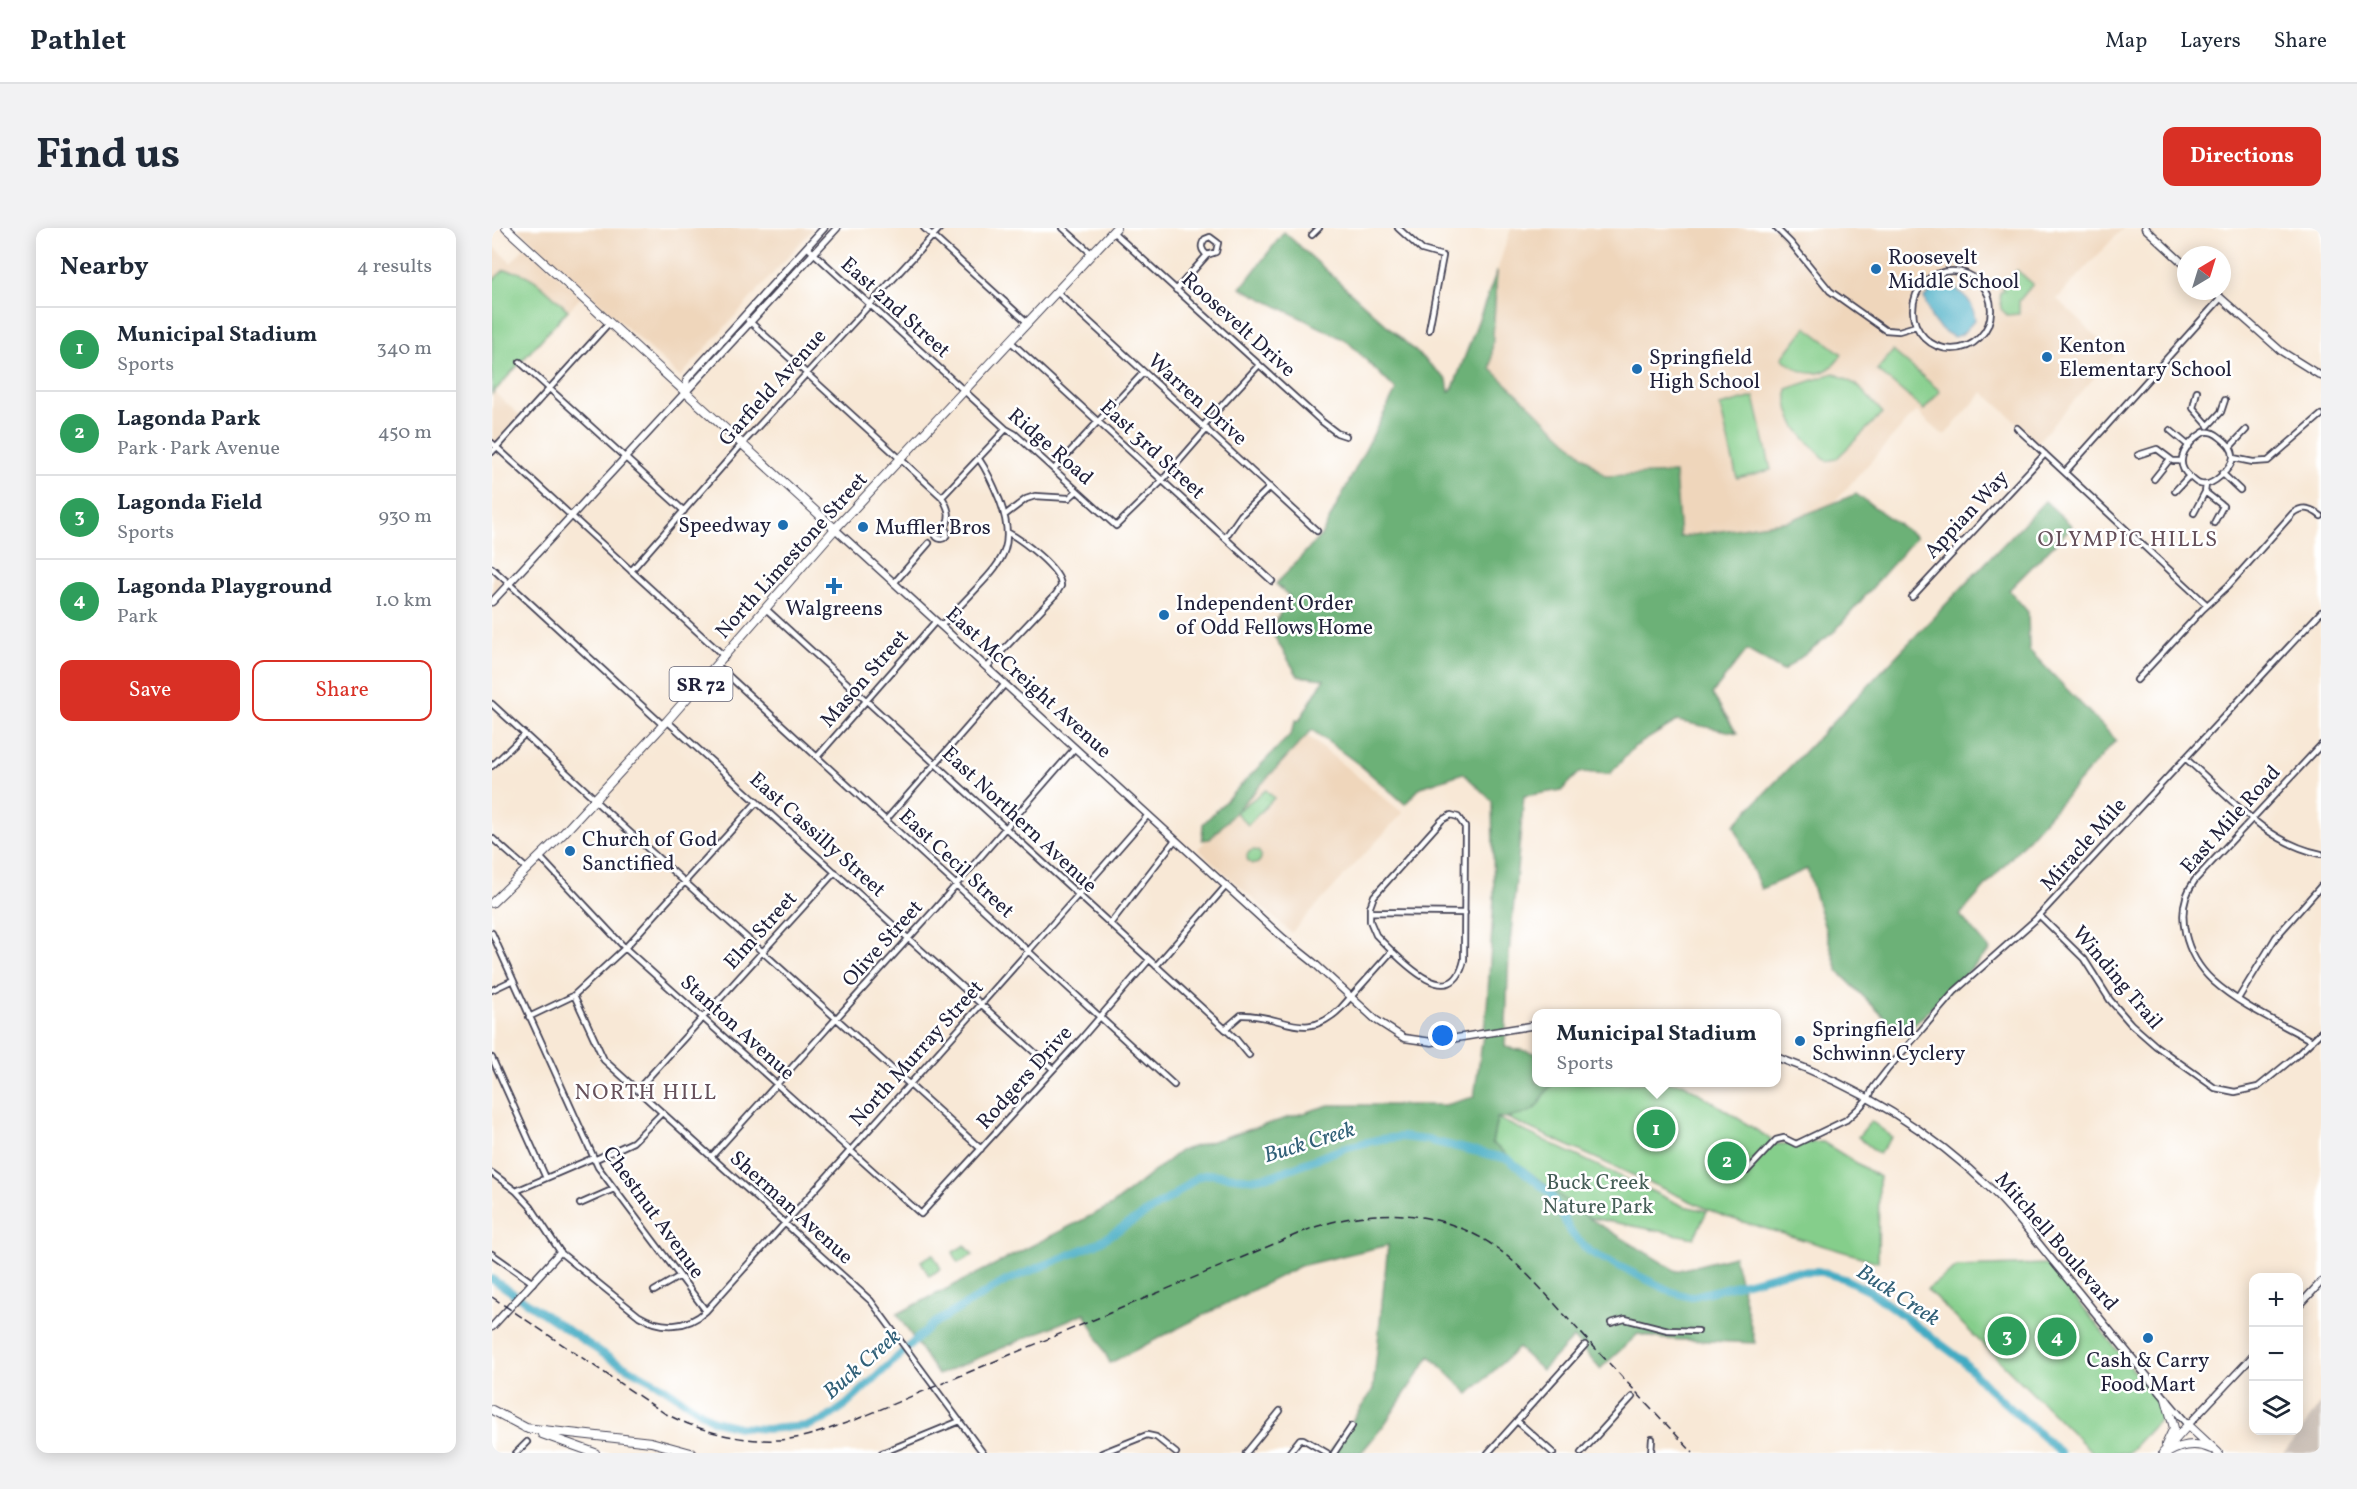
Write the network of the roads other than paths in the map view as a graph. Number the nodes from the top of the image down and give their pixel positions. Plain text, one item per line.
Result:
1 (506, 228) edge
2 (824, 228) edge
3 (837, 228) edge
4 (924, 228) edge
5 (940, 228) edge
6 (1063, 228) edge
7 (1319, 228) edge
8 (1398, 228) edge
9 (1776, 228) edge
10 (1114, 230) edge
11 (2150, 230) edge
12 (1312, 235) dead end
13 (933, 236) junction
14 (807, 247) junction
15 (814, 253) junction
16 (1092, 254) junction
17 (1207, 255) dead end
18 (2177, 257) edge
19 (1176, 290) junction
20 (1057, 292) junction
21 (2219, 300) edge
22 (2223, 300) edge
23 (869, 305) junction
24 (744, 316) junction
25 (1028, 322) junction
26 (609, 323) junction
27 (751, 323) junction
28 (1916, 326) junction
29 (1429, 330) dead end
30 (1010, 341) junction
31 (520, 362) dead end
32 (1259, 364) junction
33 (1144, 372) junction
34 (806, 373) junction
35 (2321, 376) edge
36 (549, 389) junction
37 (964, 391) junction
38 (2197, 391) dead end
39 (684, 392) junction
40 (2225, 400) dead end
41 (2321, 415) edge
42 (1098, 421) junction
43 (2208, 425) junction
44 (1205, 427) junction
45 (2017, 428) dead end
46 (1006, 429) junction
47 (2170, 430) dead end
48 (2246, 430) dead end
49 (2208, 432) junction
50 (1346, 436) dead end
51 (742, 444) junction
52 (494, 445) edge
53 (2189, 446) junction
54 (2230, 447) junction
55 (492, 452) edge
56 (2045, 454) junction
57 (2138, 455) dead end
58 (624, 458) junction
59 (2233, 458) junction
60 (979, 459) junction
61 (2170, 459) junction
62 (900, 460) junction
63 (2180, 461) junction
64 (1054, 470) junction
65 (2065, 472) junction
66 (2222, 474) junction
67 (2189, 476) junction
68 (2154, 479) dead end
69 (1162, 480) junction
70 (2206, 485) junction
71 (1270, 487) junction
72 (2240, 490) dead end
73 (1077, 491) junction
74 (2175, 491) dead end
75 (2205, 492) junction
76 (942, 497) junction
77 (684, 511) junction
78 (2194, 513) dead end
79 (570, 515) junction
80 (1005, 515) junction
81 (2321, 516) edge
82 (2214, 523) dead end
83 (835, 529) junction
84 (944, 529) dead end
85 (1317, 531) dead end
86 (1007, 532) junction
87 (1225, 538) junction
88 (929, 543) dead end
89 (492, 568) edge
90 (632, 571) junction
91 (1272, 581) dead end
92 (509, 583) junction
93 (894, 583) junction
94 (1912, 597) dead end
95 (492, 602) edge
96 (2207, 605) junction
97 (766, 609) junction
98 (2321, 612) edge
99 (938, 624) junction
100 (725, 657) junction
101 (717, 666) junction
102 (987, 667) junction
103 (2137, 680) dead end
104 (1005, 684) junction
105 (867, 700) junction
106 (492, 704) edge
107 (665, 723) junction
108 (525, 734) junction
109 (2321, 745) edge
110 (1075, 748) junction
111 (818, 757) junction
112 (2185, 758) junction
113 (936, 764) junction
114 (492, 766) edge
115 (594, 799) junction
116 (758, 802) junction
117 (1148, 815) junction
118 (2252, 819) junction
119 (886, 820) junction
120 (1006, 828) junction
121 (492, 838) edge
122 (1175, 840) junction
123 (2321, 854) edge
124 (540, 857) junction
125 (527, 869) junction
126 (834, 872) junction
127 (685, 882) junction
128 (956, 885) junction
129 (1226, 886) junction
130 (2321, 886) edge
131 (1079, 895) junction
132 (492, 903) edge
133 (1370, 912) junction
134 (1465, 913) junction
135 (2040, 916) junction
136 (1110, 924) junction
137 (492, 933) edge
138 (908, 939) junction
139 (625, 948) junction
140 (1392, 951) junction
141 (762, 952) junction
142 (1029, 952) junction
143 (1149, 960) junction
144 (1156, 966) junction
145 (513, 980) junction
146 (492, 990) edge
147 (574, 995) junction
148 (1351, 997) junction
149 (2238, 999) junction
150 (982, 1005) junction
151 (529, 1017) junction
152 (703, 1017) junction
153 (1100, 1017) junction
154 (835, 1018) junction
155 (1532, 1026) edge
156 (1225, 1029) junction
157 (2321, 1032) edge
158 (2312, 1041) junction
159 (1249, 1055) dead end
160 (492, 1058) edge
161 (1781, 1059) edge
162 (1053, 1069) junction
163 (776, 1084) junction
164 (909, 1085) junction
165 (1174, 1085) dead end
166 (637, 1090) junction
167 (1869, 1097) junction
168 (662, 1113) junction
169 (981, 1149) junction
170 (850, 1150) junction
171 (711, 1157) junction
172 (593, 1159) junction
173 (1747, 1171) dead end
174 (492, 1173) edge
175 (546, 1178) junction
176 (614, 1189) junction
177 (516, 1191) junction
178 (580, 1204) dead end
179 (921, 1214) joint
180 (785, 1223) junction
181 (560, 1252) junction
182 (492, 1254) edge
183 (680, 1276) junction
184 (2321, 1282) edge
185 (531, 1285) junction
186 (654, 1291) dead end
187 (2303, 1302) edge
188 (706, 1311) junction
189 (1611, 1323) dead end
190 (492, 1327) edge
191 (1698, 1331) dead end
192 (1585, 1346) dead end
193 (2249, 1359) edge
194 (1632, 1397) dead end
195 (2166, 1399) junction
196 (492, 1410) edge
197 (1280, 1411) dead end
198 (960, 1421) junction
199 (1517, 1421) junction
200 (2188, 1425) junction
201 (1352, 1426) dead end
202 (525, 1428) junction
203 (1652, 1439) dead end
204 (527, 1442) dead end
205 (516, 1453) edge
206 (595, 1453) edge
207 (691, 1453) edge
208 (882, 1453) edge
209 (983, 1453) edge
210 (1102, 1453) edge
211 (1176, 1453) edge
212 (1246, 1453) edge
213 (1288, 1453) edge
214 (1327, 1453) edge
215 (1334, 1453) edge
216 (1488, 1453) edge
217 (1553, 1453) edge
218 (1581, 1453) edge
219 (1651, 1453) edge
220 (2164, 1453) edge
221 (2218, 1453) edge

1 - 26 main road, East McCreight Avenue
2 - 14 street
3 - 15 street
4 - 13 street
5 - 13 street, Garfield Avenue
6 - 16 street
7 - 12 street
8 - 29 street
9 - 28 street
10 - 16 main road, North Limestone Street / SR 72
10 - 19 street, Roosevelt Drive
11 - 18 street
13 - 23 street, Garfield Avenue
13 - 25 street
14 - 15 street, East 2nd Street
14 - 24 street
15 - 23 street, East 2nd Street
15 - 27 street
16 - 20 main road, North Limestone Street / SR 72
17 - 19 street
19 - 32 street, Roosevelt Drive
20 - 25 main road, North Limestone Street / SR 72
20 - 33 street, Warren Drive
21 - 65 street
22 - 35 street
23 - 34 street, Garfield Avenue
23 - 37 street, East 2nd Street
24 - 27 street
24 - 39 street
25 - 30 main road, North Limestone Street / SR 72
26 - 36 street
26 - 39 main road, East McCreight Avenue
27 - 34 street
27 - 39 street
28 - 28 street
30 - 37 main road, North Limestone Street / SR 72
30 - 42 street, East 3rd Street
31 - 36 street
32 - 44 street
32 - 50 street, Roosevelt Drive
33 - 42 street
33 - 44 street, Warren Drive
34 - 51 street, Garfield Avenue
34 - 62 street
36 - 52 street
36 - 58 street
37 - 46 street, Ridge Road
37 - 62 main road, North Limestone Street / SR 72
38 - 43 street
39 - 51 main road, East McCreight Avenue
39 - 58 street
40 - 43 street
41 - 59 street
42 - 64 street
42 - 69 street, East 3rd Street
43 - 49 street
44 - 69 street
44 - 71 street, Warren Drive
45 - 56 street
46 - 60 street
46 - 64 street, Ridge Road
47 - 53 street
48 - 54 street
49 - 53 street
49 - 54 street
51 - 77 street, Garfield Avenue
51 - 83 main road, East McCreight Avenue
52 - 55 street
52 - 79 street
53 - 63 street
54 - 59 street
56 - 65 street
56 - 94 street, Appian Way
57 - 61 street
58 - 77 street
58 - 79 street
59 - 66 street
60 - 76 street
60 - 80 street, Mason Street
61 - 63 street
61 - 68 street
62 - 76 street
62 - 83 main road, North Limestone Street / SR 72
63 - 67 street
64 - 73 street, Ridge Road
65 - 96 street
66 - 70 street
66 - 72 street
67 - 70 street
67 - 74 street
69 - 73 street, Ridge Road
69 - 87 street, East 3rd Street
70 - 75 street
71 - 85 street, Warren Drive
71 - 87 street
73 - 80 street
75 - 78 street
75 - 82 street
76 - 84 street
77 - 90 street, Garfield Avenue
79 - 90 street
79 - 92 street
80 - 86 street, Mason Street
81 - 96 street
83 - 93 street, East McCreight Avenue
83 - 97 main road, North Limestone Street / SR 72
86 - 99 street, Mason Street
86 - 102 street
87 - 91 street, East 3rd Street
88 - 93 street
89 - 92 street, East Cassilly Street
90 - 100 street
92 - 95 street
92 - 107 street, East Cassilly Street
93 - 99 street, East McCreight Avenue
96 - 103 street
97 - 100 main road, North Limestone Street / SR 72
97 - 105 street, East Northern Avenue
98 - 112 street, Miracle Mile
99 - 102 street, East McCreight Avenue
99 - 105 street, Mason Street
100 - 101 main road, North Limestone Street / SR 72
101 - 107 main road, North Limestone Street / SR 72
101 - 111 street, East Cecil Street
102 - 104 street, East McCreight Avenue
104 - 110 street, East McCreight Avenue
104 - 113 street
105 - 111 street, Mason Street
105 - 113 street, East Northern Avenue
106 - 108 street
107 - 115 main road, North Limestone Street / SR 72
107 - 116 street, East Cassilly Street
108 - 114 street
108 - 115 street
109 - 118 street, East Mile Road
110 - 117 street, East McCreight Avenue
110 - 120 street, Olive Street
111 - 119 street, East Cecil Street
112 - 118 street
112 - 135 street, Miracle Mile
113 - 119 street
113 - 120 street, East Northern Avenue
115 - 124 main road, North Limestone Street / SR 72
115 - 127 street
116 - 126 street, East Cassilly Street
116 - 127 street
117 - 122 street, East McCreight Avenue
117 - 131 street, North Murray Street
118 - 123 street
118 - 149 street, East Mile Road
119 - 128 street, East Cecil Street
120 - 128 street, Olive Street
120 - 131 street, East Northern Avenue
121 - 125 street
122 - 129 street, East McCreight Avenue
122 - 136 street
124 - 125 main road, North Limestone Street / SR 72
124 - 139 street, Stanton Avenue
125 - 132 main road, North Limestone Street / SR 72
126 - 138 street, East Cassilly Street
126 - 141 street, Elm Street
127 - 139 street
127 - 141 street
128 - 138 street, Olive Street
128 - 142 street, East Cecil Street
129 - 144 street
129 - 148 street, East McCreight Avenue
130 - 149 street
131 - 136 street, East Northern Avenue
131 - 142 street, North Murray Street
133 - 134 street
133 - 134 street
133 - 140 street
134 - 140 street
135 - 158 street, Winding Trail
135 - 167 street, Miracle Mile
136 - 143 street, East Northern Avenue
137 - 145 street, Chestnut Avenue
138 - 150 street, East Cassilly Street
138 - 154 street, Olive Street
139 - 147 street
139 - 152 street, Stanton Avenue
140 - 148 street
141 - 152 street, Elm Street
141 - 154 street
142 - 150 street, North Murray Street
142 - 153 street, East Cecil Street
143 - 144 street, East Northern Avenue
143 - 153 street, Rodgers Drive
144 - 156 street, East Northern Avenue
145 - 146 street
145 - 151 street, Chestnut Avenue
147 - 151 street
147 - 166 street, Sherman Avenue
148 - 155 street
148 - 156 street
149 - 158 street, East Mile Road
150 - 162 street, East Cassilly Street
150 - 164 street, North Murray Street
151 - 172 street, Chestnut Avenue
152 - 163 street, Stanton Avenue
152 - 166 street, Elm Street
153 - 162 street, Rodgers Drive
153 - 165 street, East Cecil Street
154 - 163 street, Olive Street
154 - 164 street
156 - 159 street, East Northern Avenue
157 - 158 street, Winding Trail
160 - 175 street
161 - 167 street, Mitchell Boulevard
162 - 169 street, Rodgers Drive
163 - 170 street, Stanton Avenue
163 - 171 street, Olive Street
164 - 169 street
164 - 170 street, North Murray Street
166 - 168 street, Sherman Avenue
167 - 173 street, Miracle Mile
167 - 195 street, Mitchell Boulevard
168 - 171 street, Sherman Avenue
168 - 172 street
169 - 179 street, Rodgers Drive
170 - 179 street, Stanton Avenue
170 - 180 street, North Murray Street
171 - 180 street, Sherman Avenue
172 - 175 street
172 - 176 street, Chestnut Avenue
174 - 177 street
175 - 177 street
176 - 178 street
176 - 183 street, Chestnut Avenue
177 - 181 street
180 - 188 street, North Murray Street
180 - 198 street, Sherman Avenue
181 - 185 street
181 - 188 street
182 - 185 street
183 - 186 street
183 - 188 street, Chestnut Avenue
184 - 187 street
185 - 190 street
189 - 191 street
192 - 199 street
193 - 200 street
194 - 218 street
195 - 200 street, Mitchell Boulevard
195 - 220 main road
196 - 202 main road
197 - 212 street
198 - 208 street
198 - 209 street, Sherman Avenue
199 - 216 street
199 - 217 street
200 - 220 main road
200 - 221 main road, Mitchell Boulevard
201 - 215 street
202 - 206 main road
202 - 207 main road
203 - 219 street
204 - 205 street
210 - 211 street
213 - 214 street
220 - 221 main road

